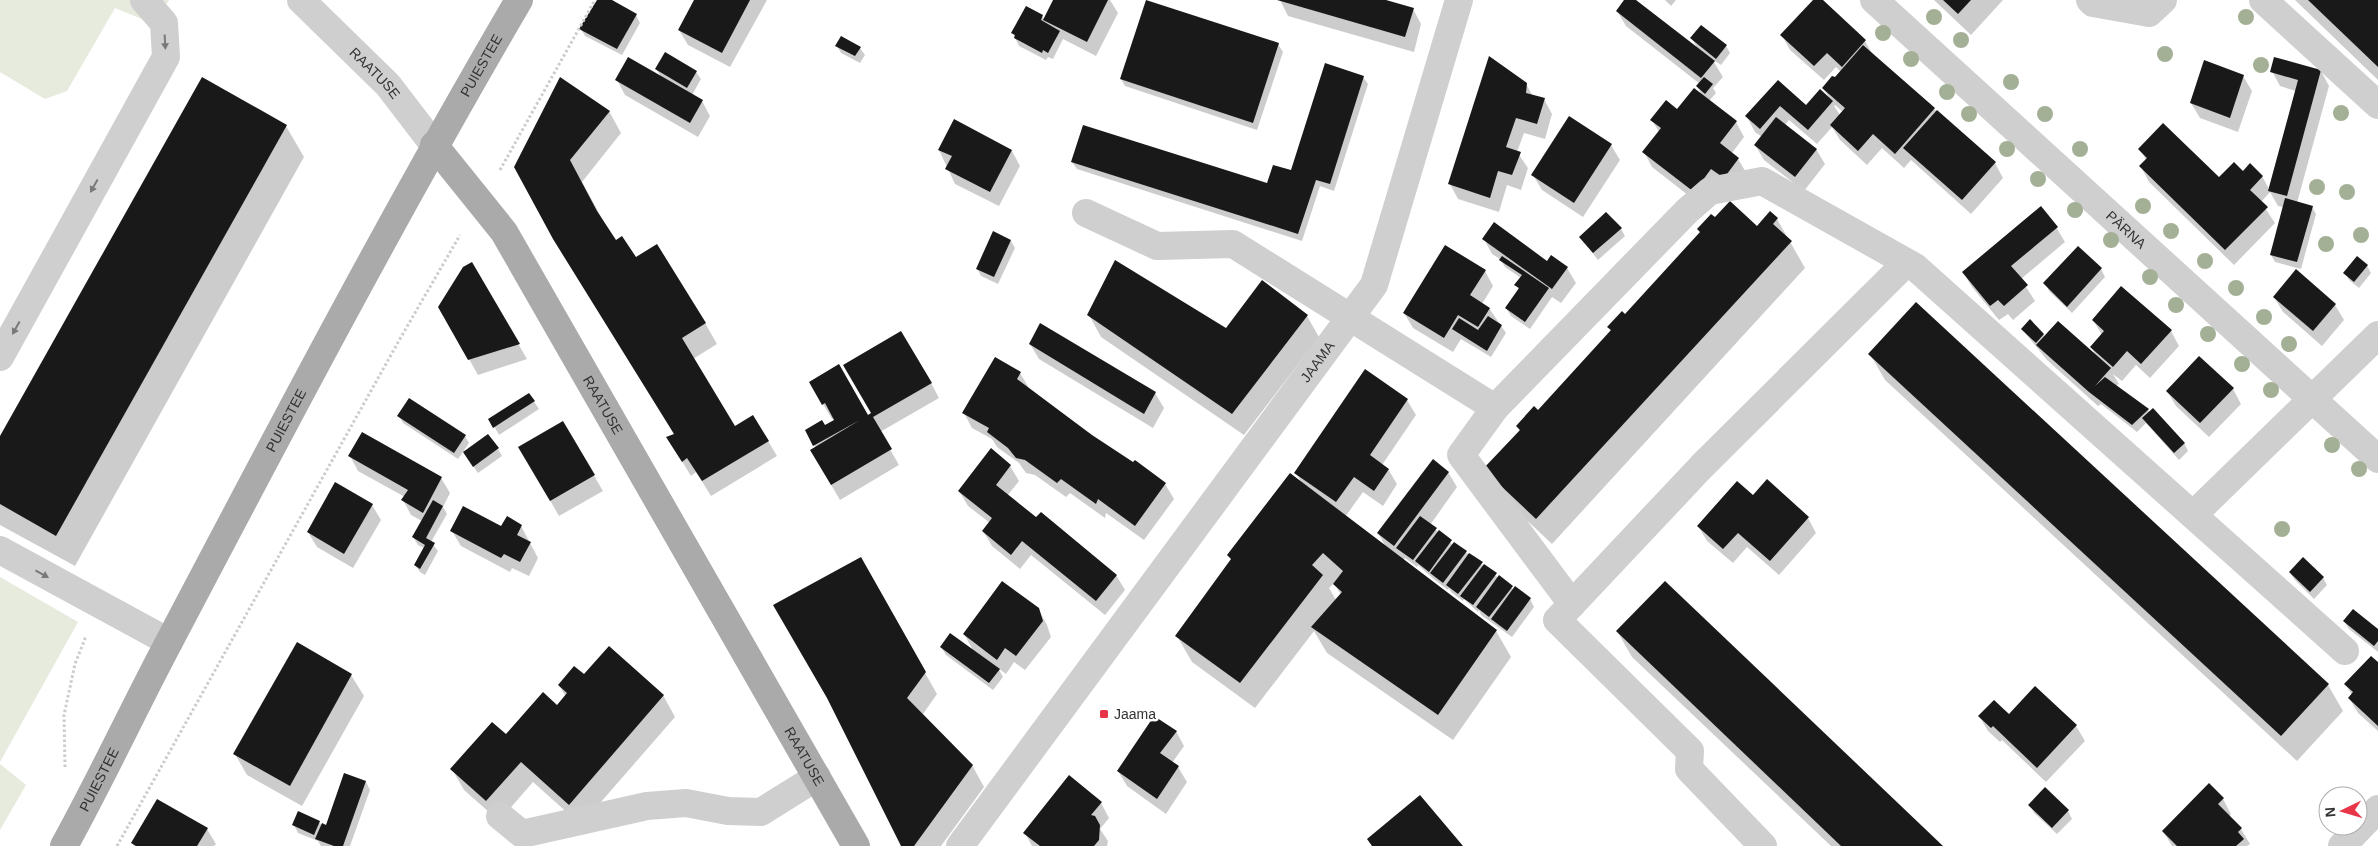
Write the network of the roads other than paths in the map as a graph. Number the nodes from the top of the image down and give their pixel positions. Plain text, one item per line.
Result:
1 (144, 0) edge
2 (301, 0) edge
3 (519, 0) edge
4 (1459, 0) edge
5 (1874, 0) edge
6 (2090, 0) edge
7 (2163, 0) edge
8 (2263, 0) edge
9 (2378, 105) edge
10 (434, 145) junction
11 (1086, 213) dead end
12 (1906, 262) junction
13 (1350, 317) junction
14 (2378, 335) edge
15 (0, 358) edge
16 (2313, 400) junction
17 (1495, 408) junction
18 (2378, 458) edge
19 (2193, 515) junction
20 (0, 550) edge
21 (1572, 604) junction
22 (169, 642) junction
23 (2346, 651) dead end
24 (817, 778) junction
25 (2378, 809) edge
26 (500, 816) dead end
27 (529, 840) edge
28 (64, 846) edge
29 (856, 846) edge
30 (960, 846) edge
31 (1763, 846) edge
32 (2342, 846) edge

1 -> 15 street
2 - 10 street, RAATUSE
3 - 10 main road, PUIESTEE
4 - 13 street, JAAMA
5 - 16 street, PÄRNA
6 - 7 street
8 - 9 street
10 - 22 main road, PUIESTEE
10 - 24 main road, RAATUSE
11 - 13 street
12 - 17 street
12 - 19 street
12 - 21 street
13 - 17 street
13 - 30 street, JAAMA
14 - 16 street
16 - 18 street, PÄRNA
16 - 19 street
17 - 21 street
19 - 23 street
20 -> 22 street
21 - 31 street
22 - 28 main road, PUIESTEE
24 - 27 street
24 - 29 main road, RAATUSE
25 - 32 street
26 - 27 street

